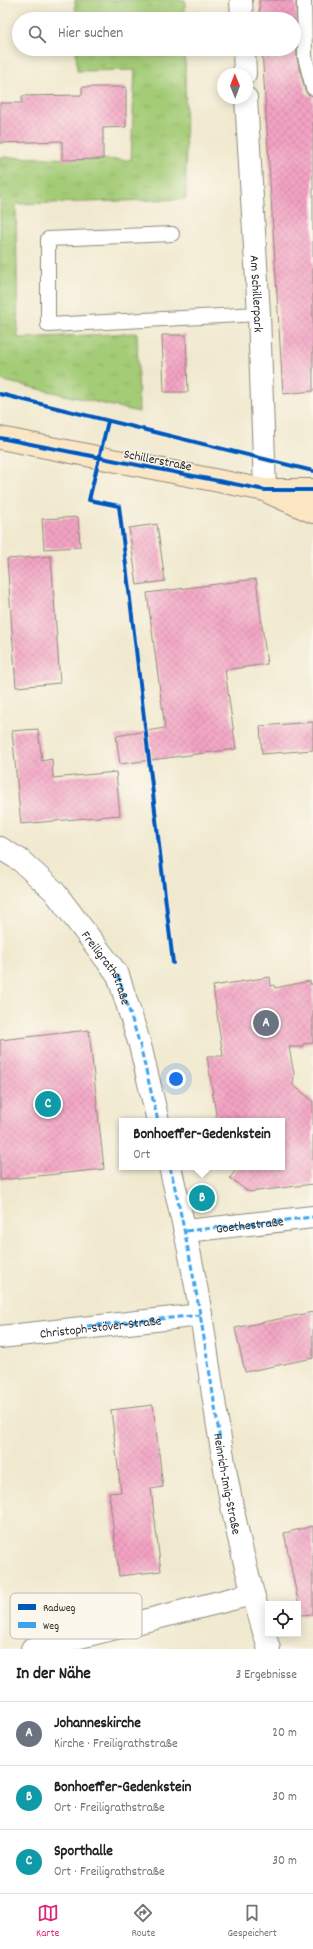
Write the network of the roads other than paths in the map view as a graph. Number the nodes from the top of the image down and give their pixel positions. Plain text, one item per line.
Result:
1 (241, 0) edge
2 (304, 0) edge
3 (242, 12) edge
4 (244, 56) edge
5 (245, 68) edge
6 (313, 88) edge
7 (246, 104) edge
8 (172, 234) dead end
9 (259, 314) junction
10 (0, 438) edge
11 (265, 490) junction
12 (313, 490) edge
13 (313, 512) edge
14 (0, 848) edge
15 (157, 1118) edge
16 (171, 1170) edge
17 (313, 1217) edge
18 (186, 1231) junction
19 (201, 1315) junction
20 (0, 1337) edge
21 (252, 1594) junction
22 (142, 1622) edge
23 (72, 1639) edge
24 (32, 1649) edge
25 (268, 1649) edge

1 - 3 street
2 - 6 lane
4 - 5 street
7 - 9 street, Am Schillerpark
8 - 9 lane
9 - 11 street, Am Schillerpark
10 - 11 main road, Schillerstraße
11 - 12 main road, Schillerstraße
11 - 13 main road, Schillerstraße
14 - 15 street, Freiligrathstraße
16 - 18 street
17 - 18 street, Goethestraße
18 - 19 street
19 - 20 street, Christoph-Stöver-Straße
19 - 21 street, Heinrich-Imig-Straße
21 - 22 street
21 - 25 street, Heinrich-Imig-Straße
23 - 24 street

